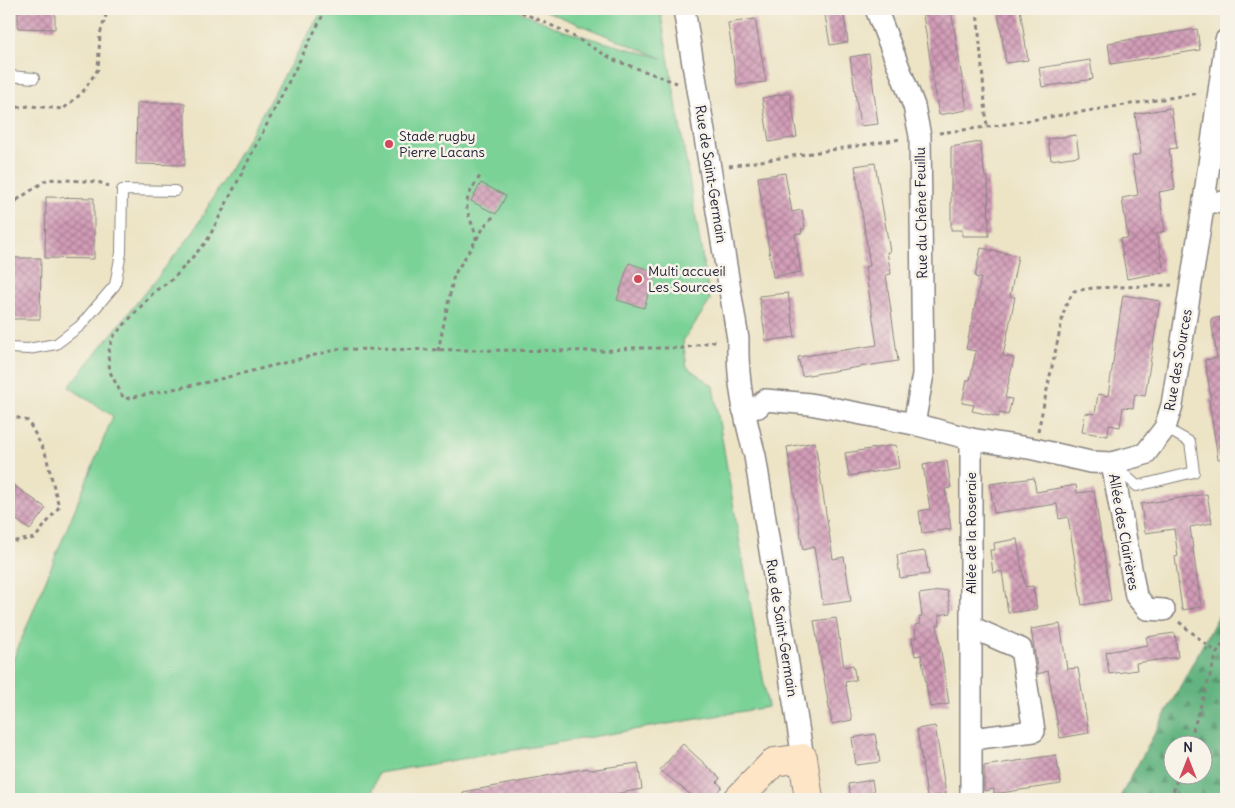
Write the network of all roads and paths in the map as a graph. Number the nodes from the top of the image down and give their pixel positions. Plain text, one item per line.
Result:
1 (108, 9) edge
2 (326, 9) edge
3 (514, 9) edge
4 (684, 9) edge
5 (876, 9) edge
6 (977, 9) edge
7 (1226, 40) edge
8 (9, 76) edge
9 (34, 78) dead end
10 (697, 89) junction
11 (1220, 90) junction
12 (9, 108) edge
13 (987, 127) junction
14 (920, 136) junction
15 (722, 164) dead end
16 (481, 174) dead end
17 (9, 185) edge
18 (122, 190) junction
19 (175, 191) dead end
20 (17, 200) junction
21 (1204, 201) junction
22 (1226, 203) edge
23 (9, 208) edge
24 (494, 216) dead end
25 (476, 241) junction
26 (1190, 284) junction
27 (738, 339) junction
28 (9, 348) edge
29 (438, 351) junction
30 (750, 408) junction
31 (9, 415) edge
32 (914, 424) junction
33 (1165, 428) junction
34 (971, 438) junction
35 (1034, 449) junction
36 (1112, 463) junction
37 (9, 542) edge
38 (1164, 610) joint
39 (971, 627) junction
40 (1226, 638) edge
41 (1217, 653) junction
42 (1191, 736) edge
43 (972, 739) junction
44 (803, 758) junction
45 (1175, 786) edge
46 (738, 799) edge
47 (809, 799) edge
48 (971, 799) edge
49 (1171, 799) edge

1 - 12 path
2 - 29 path
3 - 10 path
4 - 10 street, Rue de Saint-Germain
5 - 14 street, Rue du Chêne Feuillu
6 - 13 path
7 - 11 street, Rue des Sources
8 - 9 lane
10 - 27 street, Rue de Saint-Germain
11 - 13 path
11 - 21 street, Rue des Sources
13 - 14 path
14 - 15 path
14 - 32 street, Rue du Chêne Feuillu
16 - 25 path
17 - 20 path
18 - 19 lane
18 - 20 path
18 - 28 lane
20 - 23 path
21 - 22 street
21 - 26 street, Rue des Sources
24 - 25 path
25 - 29 path
26 - 33 street, Rue des Sources
26 - 35 path
27 - 29 path
27 - 30 street, Rue de Saint-Germain
30 - 32 street, Rue des Sources
30 - 44 street, Rue de Saint-Germain
31 - 37 path
32 - 34 street, Rue des Sources
33 - 36 street, Rue des Sources
33 - 36 lane
34 - 35 street, Rue des Sources
34 - 39 street, Allée de la Roseraie
35 - 36 street, Rue des Sources
36 - 38 street, Allée des Clairières
38 - 41 path
39 - 43 street, Allée de la Roseraie
39 - 43 street
40 - 41 path
41 - 42 path
43 - 48 street, Allée de la Roseraie
44 - 46 street
44 - 47 street, Rue de Saint-Germain
45 - 49 path

